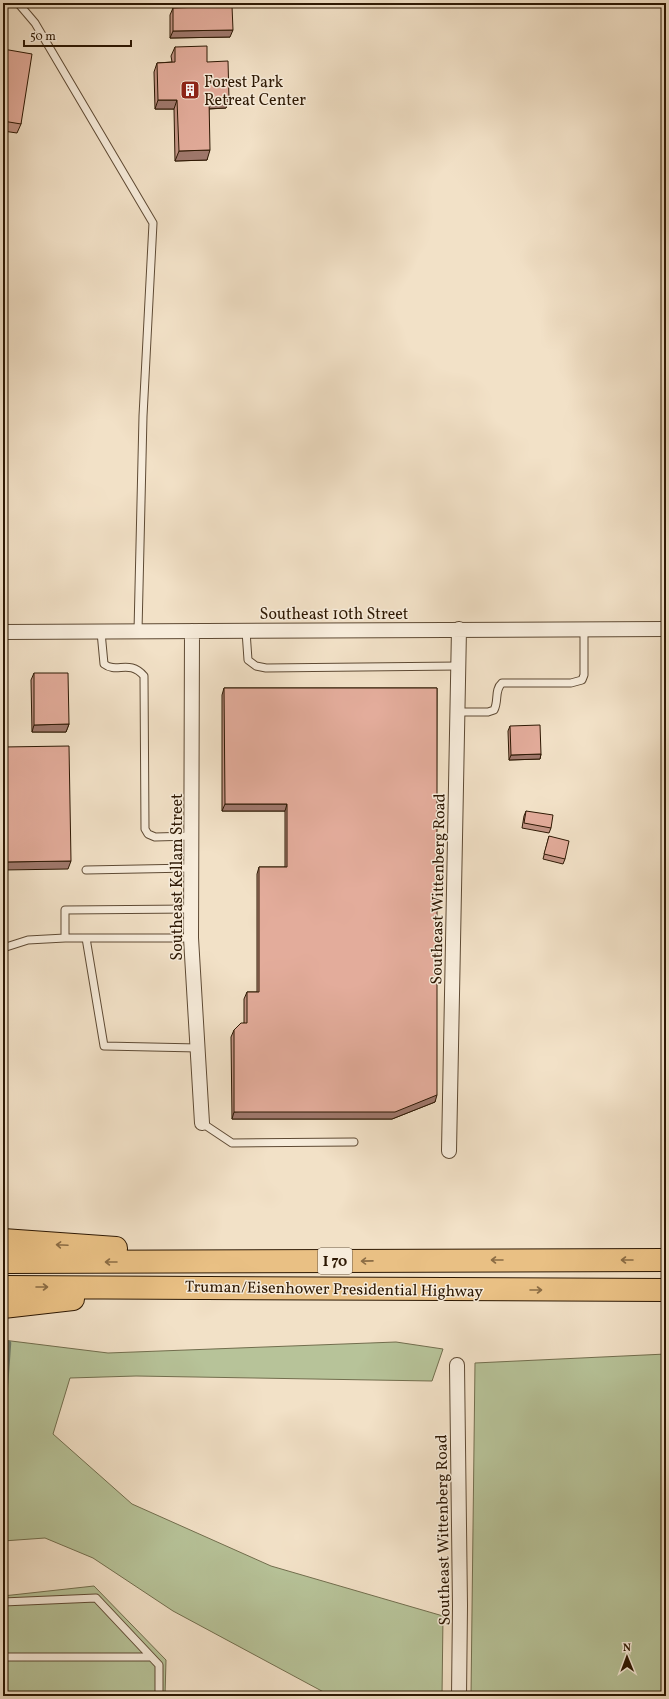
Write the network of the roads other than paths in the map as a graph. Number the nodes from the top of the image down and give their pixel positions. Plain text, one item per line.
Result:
1 (18, 3) edge
2 (459, 629) junction
3 (584, 629) junction
4 (666, 629) edge
5 (138, 631) junction
6 (192, 631) junction
7 (246, 631) junction
8 (3, 632) edge
9 (101, 632) junction
10 (458, 666) junction
11 (457, 712) junction
12 (192, 836) junction
13 (192, 868) junction
14 (86, 870) dead end
15 (192, 909) junction
16 (65, 938) junction
17 (86, 938) junction
18 (191, 938) junction
19 (3, 948) edge
20 (198, 1048) junction
21 (202, 1123) joint
22 (354, 1142) dead end
23 (449, 1151) dead end
24 (3, 1240) edge
25 (666, 1260) edge
26 (3, 1262) edge
27 (282, 1262) junction
28 (3, 1287) edge
29 (207, 1287) junction
30 (666, 1290) edge
31 (3, 1308) edge
32 (457, 1365) dead end
33 (3, 1602) edge
34 (3, 1657) edge
35 (151, 1657) junction
36 (159, 1696) edge
37 (458, 1696) edge

1 - 5 lane
2 - 3 street, Southeast 10th Street
2 - 7 street, Southeast 10th Street
2 - 10 street, Southeast Wittenberg Road
3 - 4 street, Southeast 10th Street
3 - 11 lane
5 - 6 street, Southeast 10th Street
5 - 9 street, Southeast 10th Street
6 - 7 street, Southeast 10th Street
6 - 12 street, Southeast Kellam Street
7 - 10 lane
8 - 9 street, Southeast 10th Street
9 - 12 lane
10 - 11 street, Southeast Wittenberg Road
11 - 23 street, Southeast Wittenberg Road
12 - 13 street, Southeast Kellam Street
13 - 14 lane
13 - 15 street, Southeast Kellam Street
15 - 16 lane
15 - 18 street, Southeast Kellam Street
16 - 17 lane
16 - 19 lane
17 - 18 lane
17 - 20 lane
18 - 20 street, Southeast Kellam Street
20 - 21 street, Southeast Kellam Street
21 - 22 lane
27 -> 24 highway
25 -> 27 highway, Truman/Eisenhower Presidential Highway / I 70
27 -> 26 highway, Truman/Eisenhower Presidential Highway / I 70
28 -> 29 highway, Truman/Eisenhower Presidential Highway / I 70
29 -> 30 highway, Truman/Eisenhower Presidential Highway / I 70
29 - 31 highway
32 - 37 street, Southeast Wittenberg Road
33 - 35 lane
34 - 35 lane
35 - 36 lane

